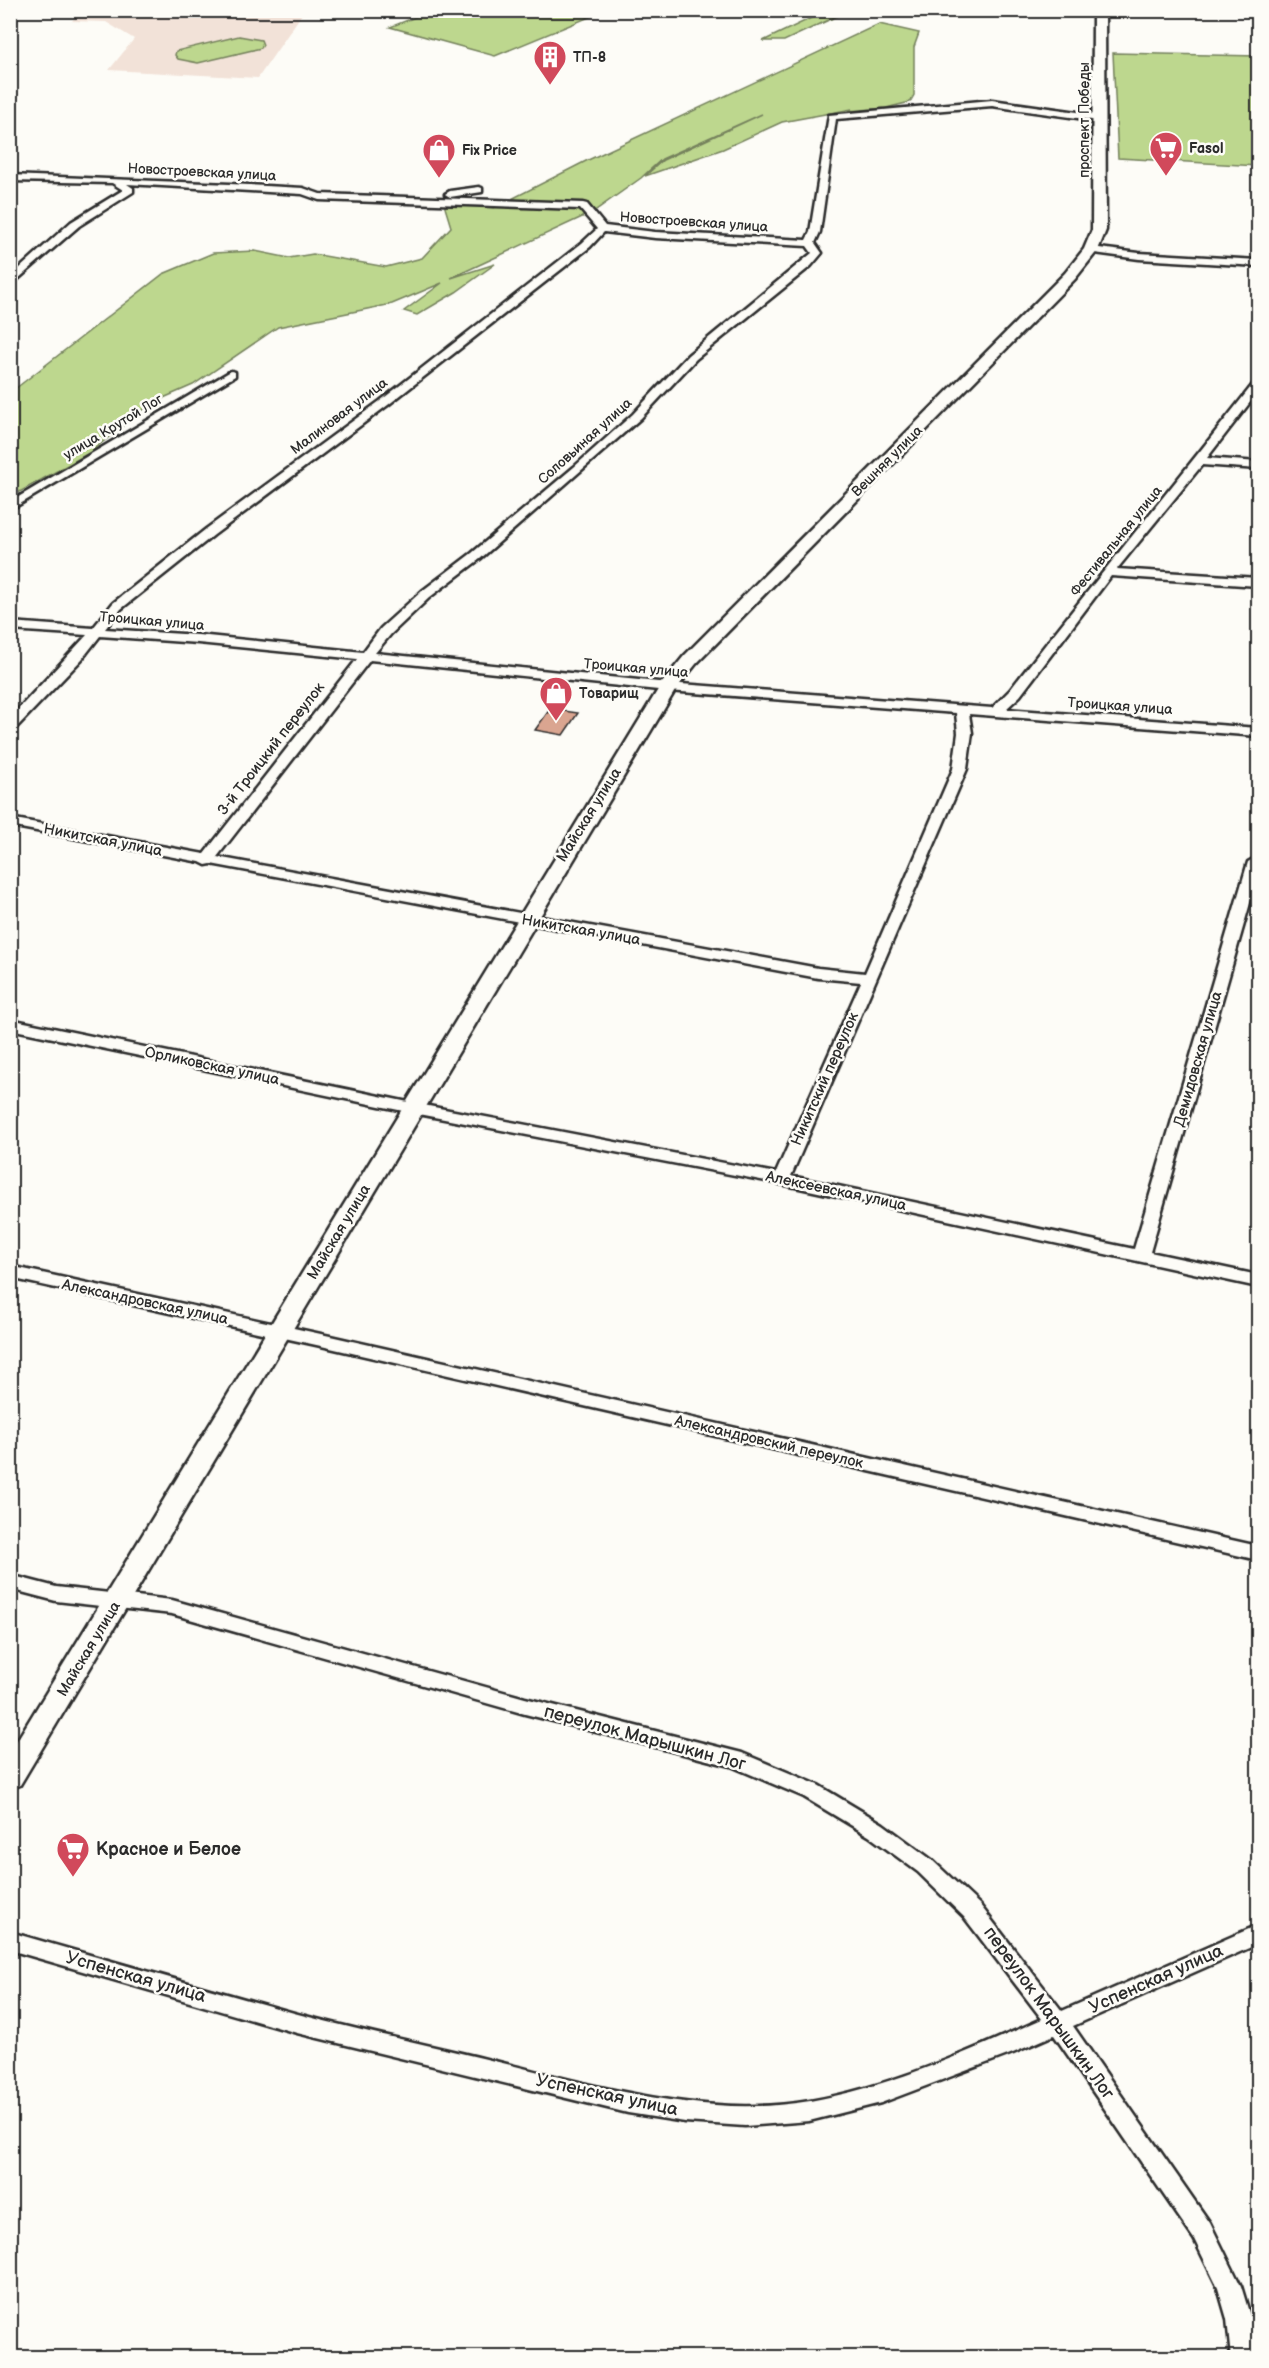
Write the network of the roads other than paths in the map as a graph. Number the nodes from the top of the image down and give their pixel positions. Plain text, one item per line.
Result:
1 (1099, 10) edge
2 (1100, 118) junction
3 (10, 170) edge
4 (10, 178) edge
5 (114, 180) junction
6 (479, 190) dead end
7 (602, 229) junction
8 (1099, 230) joint
9 (810, 243) junction
10 (1091, 250) junction
11 (1258, 263) edge
12 (10, 283) edge
13 (231, 374) dead end
14 (1258, 385) edge
15 (1200, 461) junction
16 (1258, 466) edge
17 (10, 507) edge
18 (1108, 572) junction
19 (1258, 582) edge
20 (10, 626) edge
21 (97, 631) junction
22 (363, 657) junction
23 (668, 687) junction
24 (962, 710) junction
25 (994, 713) junction
26 (10, 726) edge
27 (1258, 732) edge
28 (10, 822) edge
29 (206, 861) junction
30 (1256, 862) dead end
31 (525, 920) junction
32 (870, 978) junction
33 (10, 1024) edge
34 (413, 1108) junction
35 (781, 1179) junction
36 (1140, 1257) junction
37 (10, 1272) edge
38 (1258, 1281) edge
39 (280, 1331) junction
40 (1258, 1553) edge
41 (10, 1582) edge
42 (118, 1600) junction
43 (10, 1778) edge
44 (1258, 1934) edge
45 (10, 1941) edge
46 (1057, 2022) junction
47 (1243, 2358) edge

1 - 2 street, проспект Победы
2 - 8 street, проспект Победы
2 - 9 street
3 - 6 street
4 - 5 street, Новостроевская улица
5 - 7 street, Новостроевская улица
5 - 12 street
7 - 9 street, Новостроевская улица
7 - 21 street, Малиновая улица
8 - 10 street, Вешняя улица
9 - 22 street, Соловьиная улица
10 - 11 street
10 - 23 street, Вешняя улица
13 - 17 street, улица Крутой Лог
14 - 15 street, Фестивальная улица
15 - 16 street
15 - 18 street, Фестивальная улица
18 - 19 street
18 - 25 street, Фестивальная улица
20 - 21 street, Троицкая улица
21 - 22 street, Троицкая улица
21 - 26 street, Малиновая улица
22 - 23 street, Троицкая улица
22 - 29 street, 3-й Троицкий переулок
23 - 24 street, Троицкая улица
23 - 31 street, Майская улица
24 - 25 street, Троицкая улица
24 - 32 street
25 - 27 street, Троицкая улица
28 - 29 street, Никитская улица
29 - 31 street, Никитская улица
30 - 36 street, Демидовская улица
31 - 32 street, Никитская улица
31 - 34 street, Майская улица
32 - 35 street, Никитский переулок
33 - 34 street, Орликовская улица
34 - 35 street, Алексеевская улица
34 - 39 street, Майская улица
35 - 36 street, Алексеевская улица
36 - 38 street, Алексеевская улица
37 - 39 street, Александровская улица
39 - 40 street, Александровский переулок
39 - 42 street, Майская улица
41 - 42 street, переулок Марышкин Лог
42 - 43 street, Майская улица
42 - 46 street, переулок Марышкин Лог
44 - 46 street, Успенская улица
45 - 46 street, Успенская улица
46 - 47 street, переулок Марышкин Лог

